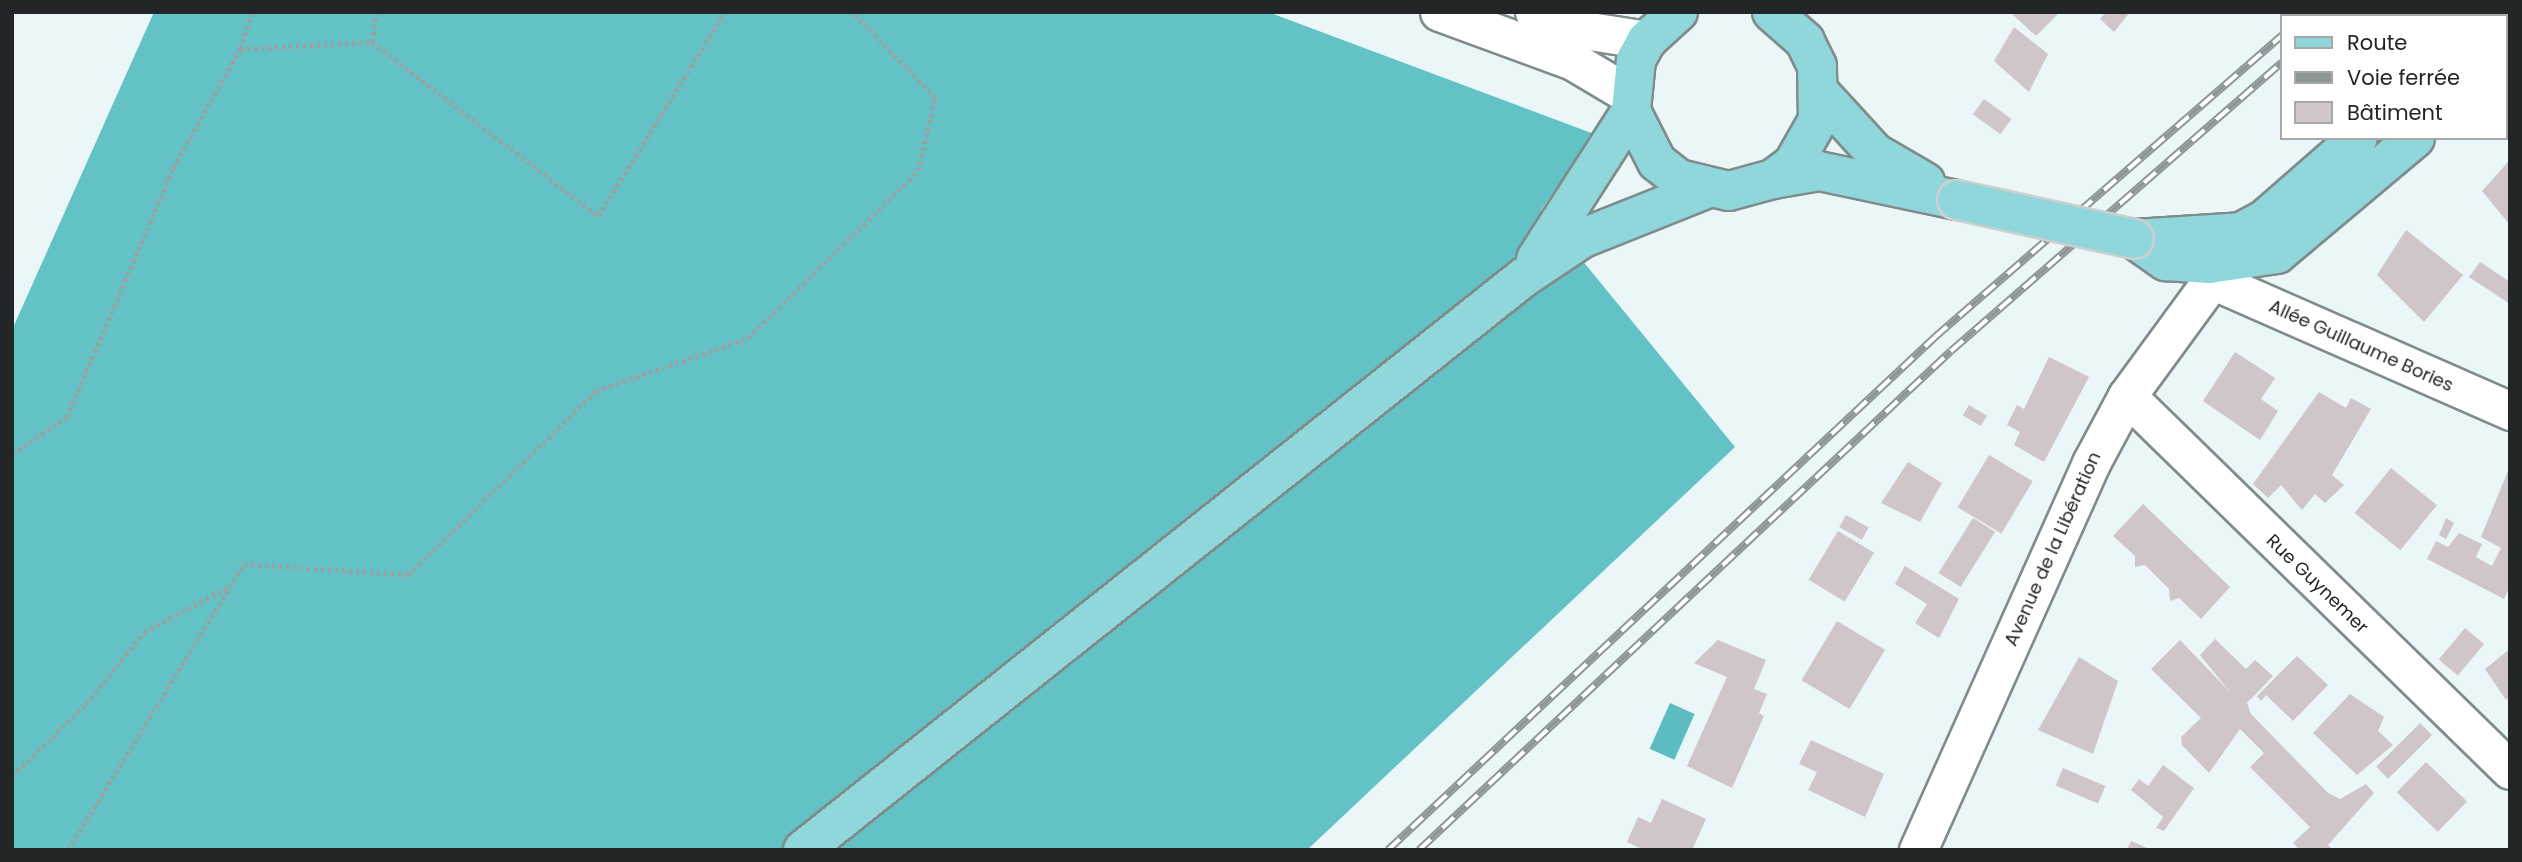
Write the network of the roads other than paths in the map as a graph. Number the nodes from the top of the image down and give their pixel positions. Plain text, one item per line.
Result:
1 (1439, 12) edge
2 (1534, 12) edge
3 (1678, 12) edge
4 (1772, 12) edge
5 (1647, 40) junction
6 (1822, 95) junction
7 (1631, 104) junction
8 (2356, 140) edge
9 (2414, 140) edge
10 (1773, 179) junction
11 (1706, 189) junction
12 (1958, 200) junction
13 (2134, 239) junction
14 (2211, 272) junction
15 (1523, 278) junction
16 (2127, 396) junction
17 (2510, 411) edge
18 (2510, 770) edge
19 (803, 850) edge
20 (1918, 850) edge

1 - 7 street
2 - 5 street
3 - 5 main road
4 - 6 main road
5 - 7 main road
6 - 10 main road
6 - 12 main road
7 - 11 main road
7 - 15 main road
8 - 13 main road
9 - 14 main road
10 - 11 main road
10 - 12 main road
11 - 15 main road
12 - 13 main road, bridge
13 - 14 main road
14 - 16 street, Avenue de la Libération
14 - 17 street, Allée Guillaume Bories
15 - 19 main road
16 - 18 street, Rue Guynemer
16 - 20 street, Avenue de la Libération

